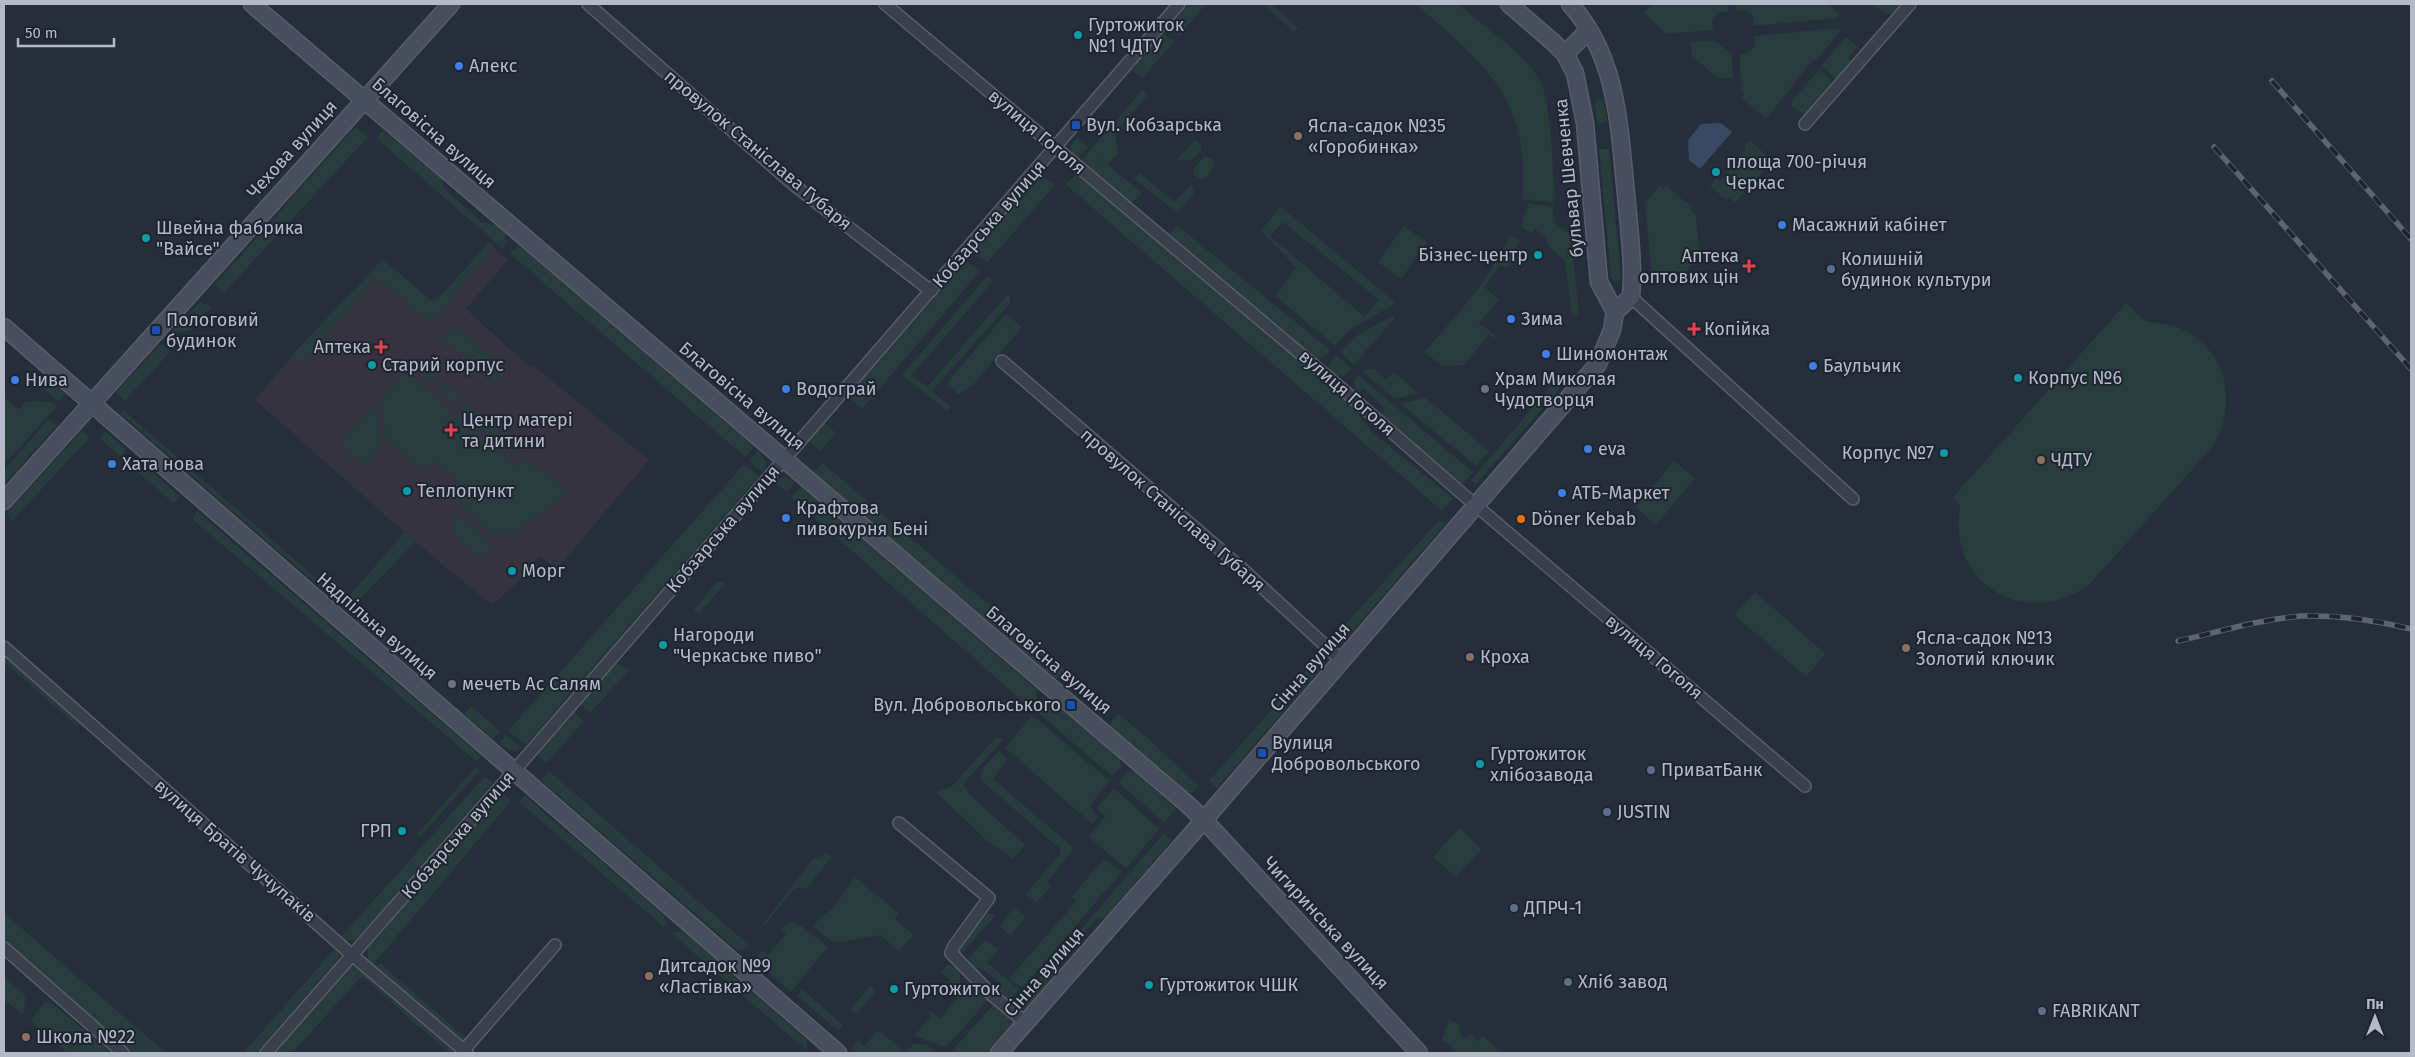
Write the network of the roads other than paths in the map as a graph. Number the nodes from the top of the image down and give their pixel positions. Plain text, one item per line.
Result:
1 (252, 4) edge
2 (451, 4) edge
3 (588, 4) edge
4 (885, 4) edge
5 (1179, 4) edge
6 (1509, 4) edge
7 (1570, 4) edge
8 (1910, 4) edge
9 (1590, 30) junction
10 (1565, 54) junction
11 (364, 99) junction
12 (1805, 124) dead end
13 (1056, 148) junction
14 (931, 291) junction
15 (1631, 297) junction
16 (1615, 312) junction
17 (4, 327) edge
18 (1002, 361) dead end
19 (91, 403) junction
20 (784, 458) junction
21 (1853, 499) dead end
22 (4, 501) edge
23 (1476, 505) junction
24 (4, 647) edge
25 (1342, 661) junction
26 (514, 771) junction
27 (1805, 786) dead end
28 (1204, 820) junction
29 (899, 823) dead end
30 (554, 945) dead end
31 (4, 948) edge
32 (352, 955) junction
33 (1026, 1023) junction
34 (466, 1052) edge
35 (123, 1053) edge
36 (266, 1053) edge
37 (838, 1053) edge
38 (999, 1053) edge
39 (1419, 1053) edge

1 - 11 main road, Благовісна вулиця
2 - 11 main road, Чехова вулиця
3 - 14 street, провулок Станіслава Губаря
4 - 13 street, вулиця Гоголя
5 - 13 street, Кобзарська вулиця
6 - 10 main road, бульвар Шевченка
7 - 9 main road
8 - 12 street
9 - 10 main road
9 - 15 main road
10 - 16 main road, бульвар Шевченка
11 - 19 main road, Чехова вулиця
11 - 20 main road, Благовісна вулиця
13 - 14 street, Кобзарська вулиця
13 - 23 street, вулиця Гоголя
14 - 20 street, Кобзарська вулиця
15 - 16 main road
15 - 21 street
16 - 23 main road, Сінна вулиця
17 - 19 main road, Надпільна вулиця
18 - 25 street, провулок Станіслава Губаря
19 - 22 main road, Чехова вулиця
19 - 26 main road, Надпільна вулиця
20 - 26 street, Кобзарська вулиця
20 - 28 main road, Благовісна вулиця
23 - 25 main road, Сінна вулиця
23 - 27 street, вулиця Гоголя
24 - 32 street, вулиця Братів Чучупаків
25 - 28 main road, Сінна вулиця
26 - 32 street, Кобзарська вулиця
26 - 37 main road, Надпільна вулиця
28 - 33 main road, Сінна вулиця
28 - 39 main road, Чигиринська вулиця
29 - 33 street
30 - 34 street
31 - 35 street
32 - 34 street, вулиця Братів Чучупаків
32 - 36 street, Кобзарська вулиця
33 - 38 main road, Сінна вулиця

